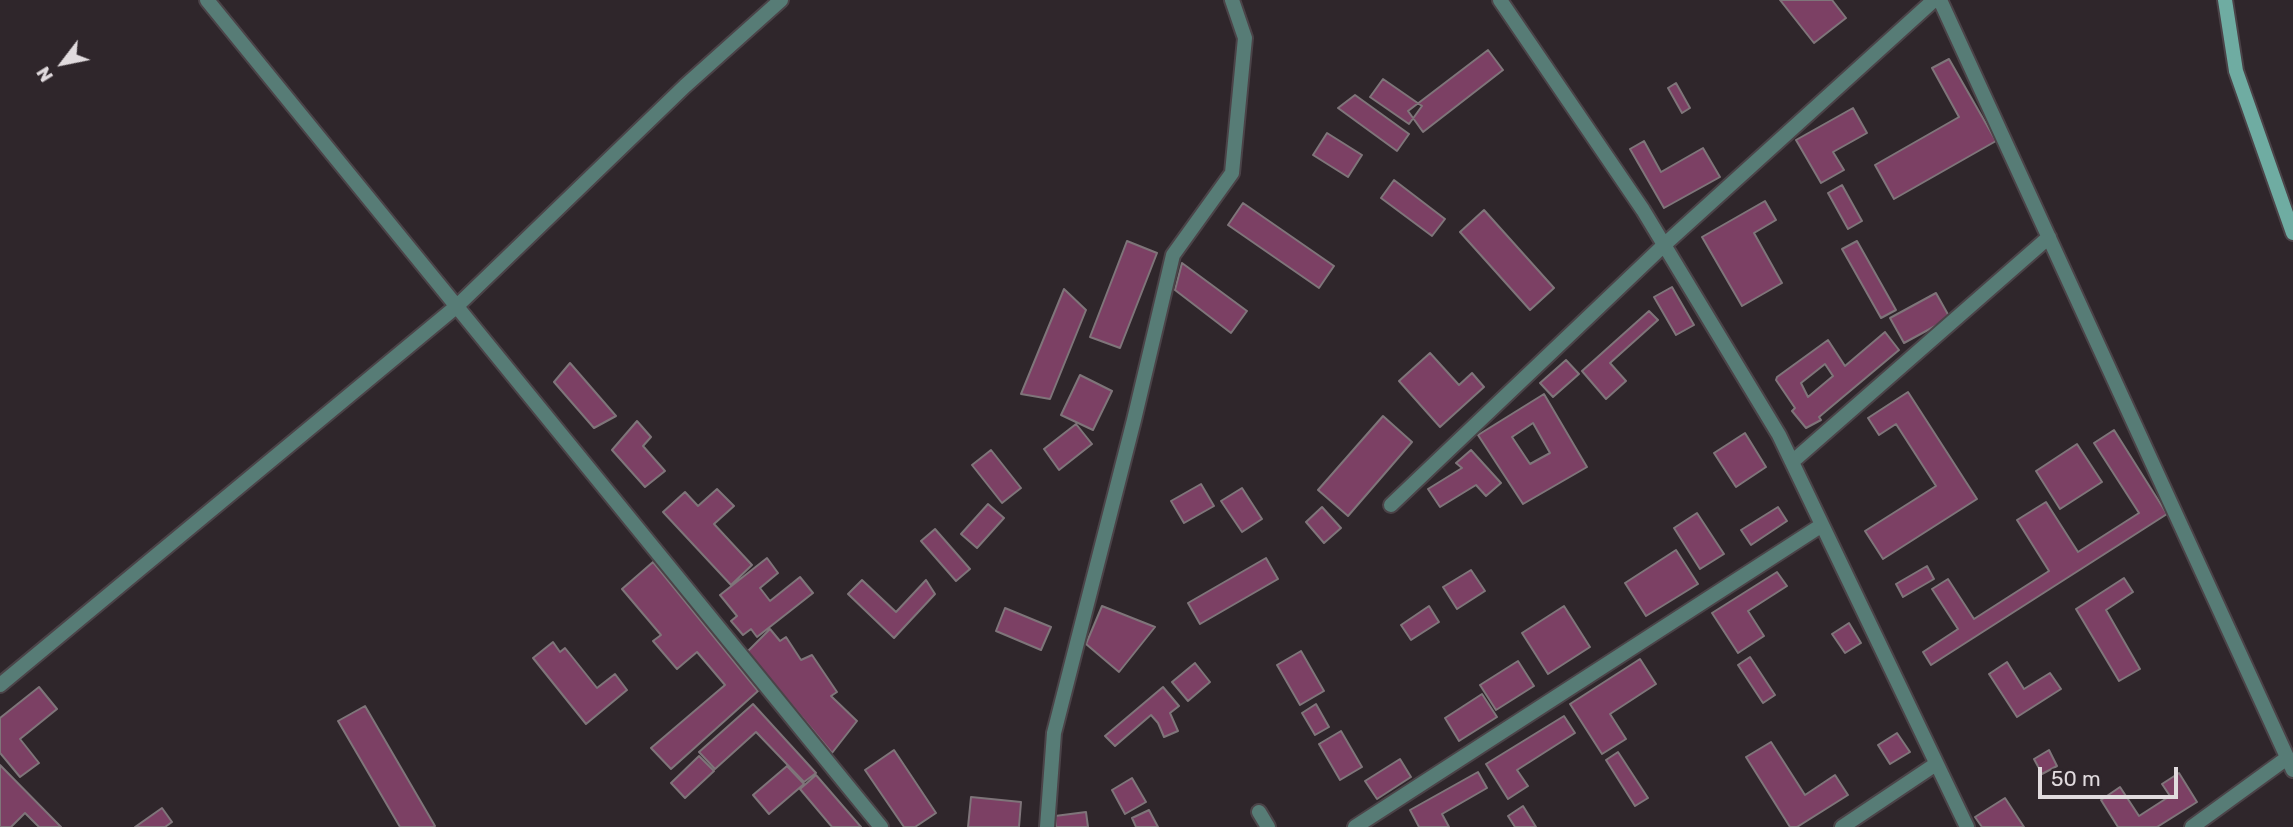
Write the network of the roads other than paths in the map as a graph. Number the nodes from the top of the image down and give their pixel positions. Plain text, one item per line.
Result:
1 (207, 0) edge
2 (781, 0) edge
3 (1232, 0) edge
4 (1500, 0) edge
5 (1934, 0) edge
6 (1940, 0) edge
7 (2225, 0) edge
8 (2293, 233) edge
9 (2049, 237) junction
10 (1664, 245) junction
11 (457, 306) junction
12 (1792, 462) junction
13 (1391, 505) dead end
14 (1822, 525) junction
15 (0, 685) edge
16 (1936, 764) junction
17 (2290, 764) edge
18 (1259, 812) dead end
19 (881, 827) edge
20 (1047, 827) edge
21 (1268, 827) edge
22 (1355, 827) edge
23 (1842, 827) edge
24 (1967, 827) edge
25 (2192, 827) edge

1 - 11 street
2 - 11 street
3 - 20 street
4 - 10 street
5 - 10 street
6 - 9 street
7 - 8 main road
9 - 12 street
9 - 17 street
10 - 12 street
10 - 13 street
11 - 15 street
11 - 19 street
12 - 14 street
14 - 16 street
14 - 22 street
16 - 23 street
16 - 24 street
17 - 25 street
18 - 21 street

